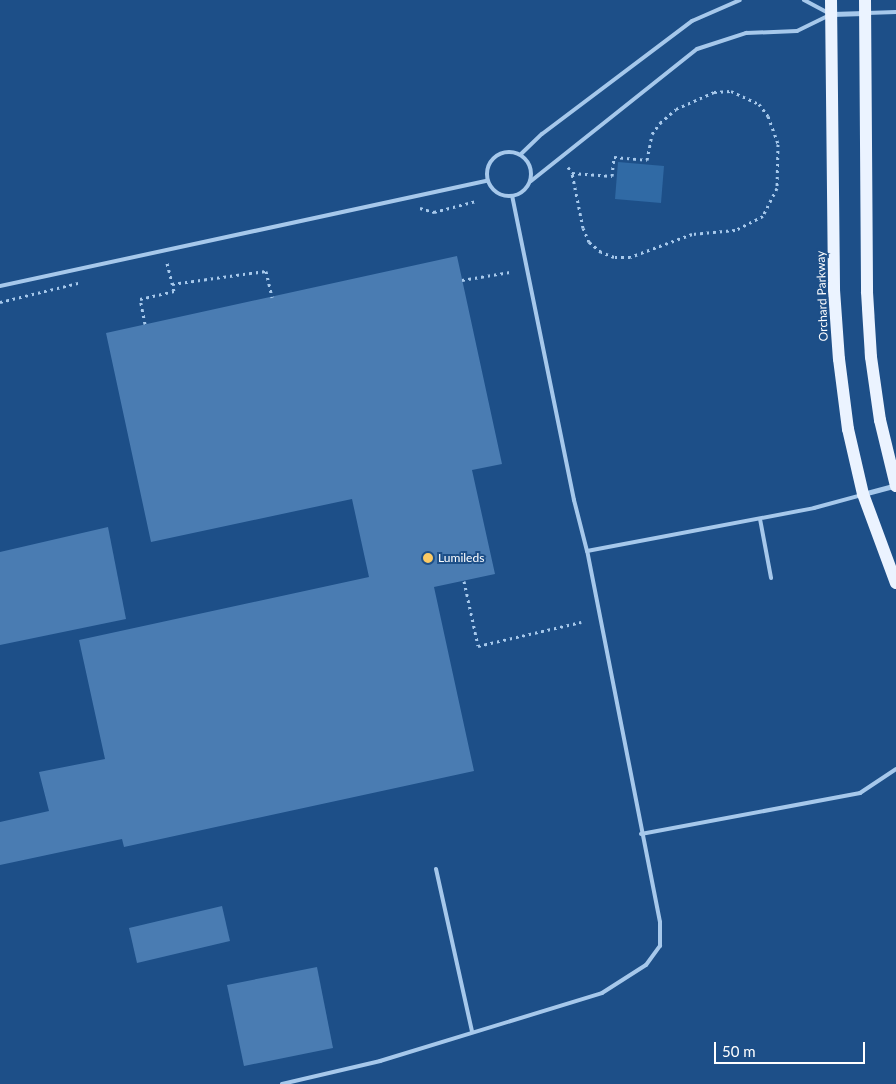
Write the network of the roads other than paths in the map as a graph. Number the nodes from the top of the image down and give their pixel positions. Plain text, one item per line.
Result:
1 (740, 0) edge
2 (804, 0) edge
3 (832, 0) edge
4 (865, 0) edge
5 (896, 12) edge
6 (832, 14) junction
7 (865, 14) junction
8 (521, 154) junction
9 (531, 180) junction
10 (488, 181) junction
11 (512, 196) junction
12 (0, 286) edge
13 (896, 485) edge
14 (863, 494) junction
15 (760, 519) junction
16 (587, 551) junction
17 (771, 578) dead end
18 (896, 582) edge
19 (896, 770) edge
20 (641, 834) junction
21 (436, 869) dead end
22 (472, 1032) junction
23 (282, 1084) edge

1 - 8 lane
2 - 6 lane
3 - 6 main road, Orchard Parkway
4 - 7 main road
5 - 7 lane
6 - 7 street
6 - 9 lane
6 - 14 main road, Orchard Parkway
7 - 13 main road
8 - 9 lane
8 - 10 lane
9 - 11 lane
10 - 11 lane
10 - 12 lane
11 - 16 lane
13 - 14 street
14 - 15 lane
14 - 18 main road, Orchard Parkway
15 - 16 lane
15 - 17 lane
16 - 20 lane
19 - 20 lane
20 - 22 lane
21 - 22 lane
22 - 23 lane

